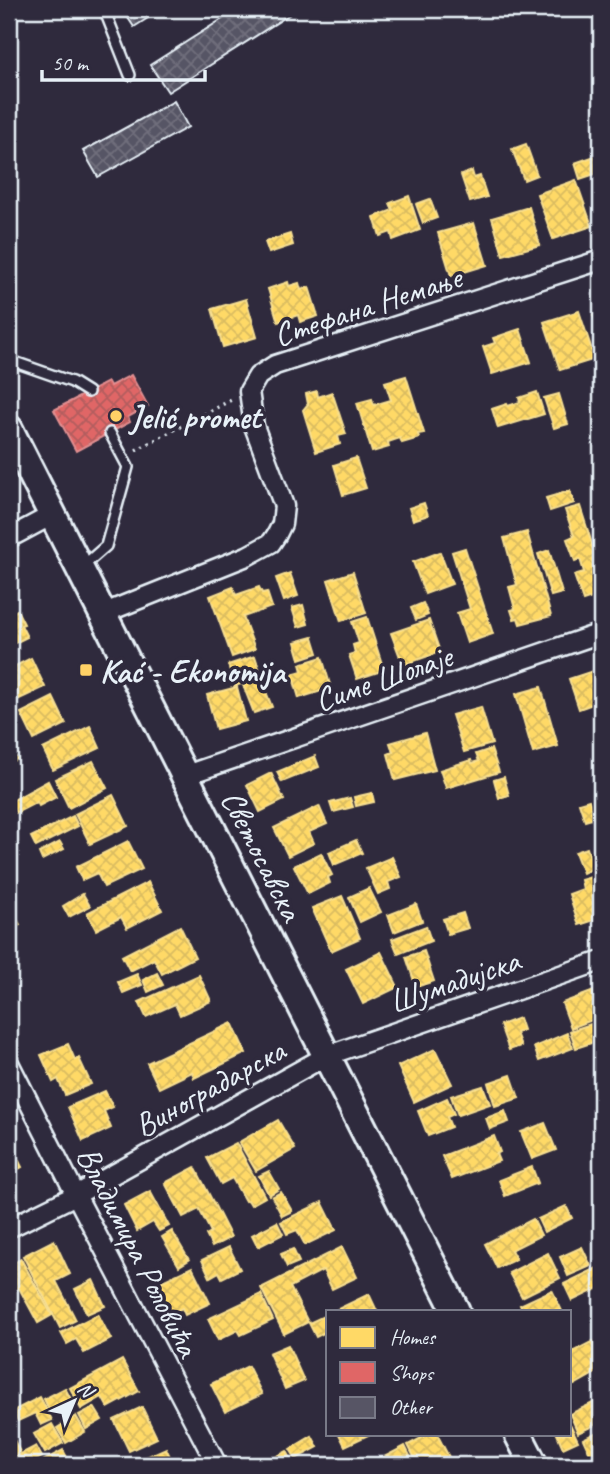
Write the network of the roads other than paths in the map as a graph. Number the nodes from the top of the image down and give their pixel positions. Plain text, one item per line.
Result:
1 (104, 9) edge
2 (130, 75) dead end
3 (601, 260) edge
4 (9, 360) edge
5 (88, 392) dead end
6 (9, 429) edge
7 (110, 433) dead end
8 (52, 515) junction
9 (9, 538) edge
10 (80, 569) junction
11 (102, 614) junction
12 (601, 633) edge
13 (183, 776) junction
14 (601, 961) edge
15 (326, 1056) junction
16 (9, 1063) edge
17 (76, 1195) junction
18 (9, 1228) edge
19 (455, 1310) edge
20 (519, 1436) edge
21 (217, 1465) edge
22 (534, 1465) edge

1 - 2 lane
3 - 11 street, Стефана Немање
4 - 5 lane
6 - 8 main road, Светосавска
7 - 10 lane
8 - 9 street
8 - 10 main road, Светосавска
10 - 11 main road, Светосавска
11 - 13 main road, Светосавска
12 - 13 street, Симе Шолаје
13 - 15 main road, Светосавска
14 - 15 street, Шумадијска
15 - 17 street, Виноградарска
15 - 19 main road, Светосавска
16 - 17 street, Владимира Роловића
17 - 18 street, Виноградарска
17 - 21 street, Владимира Роловића
20 - 22 main road

